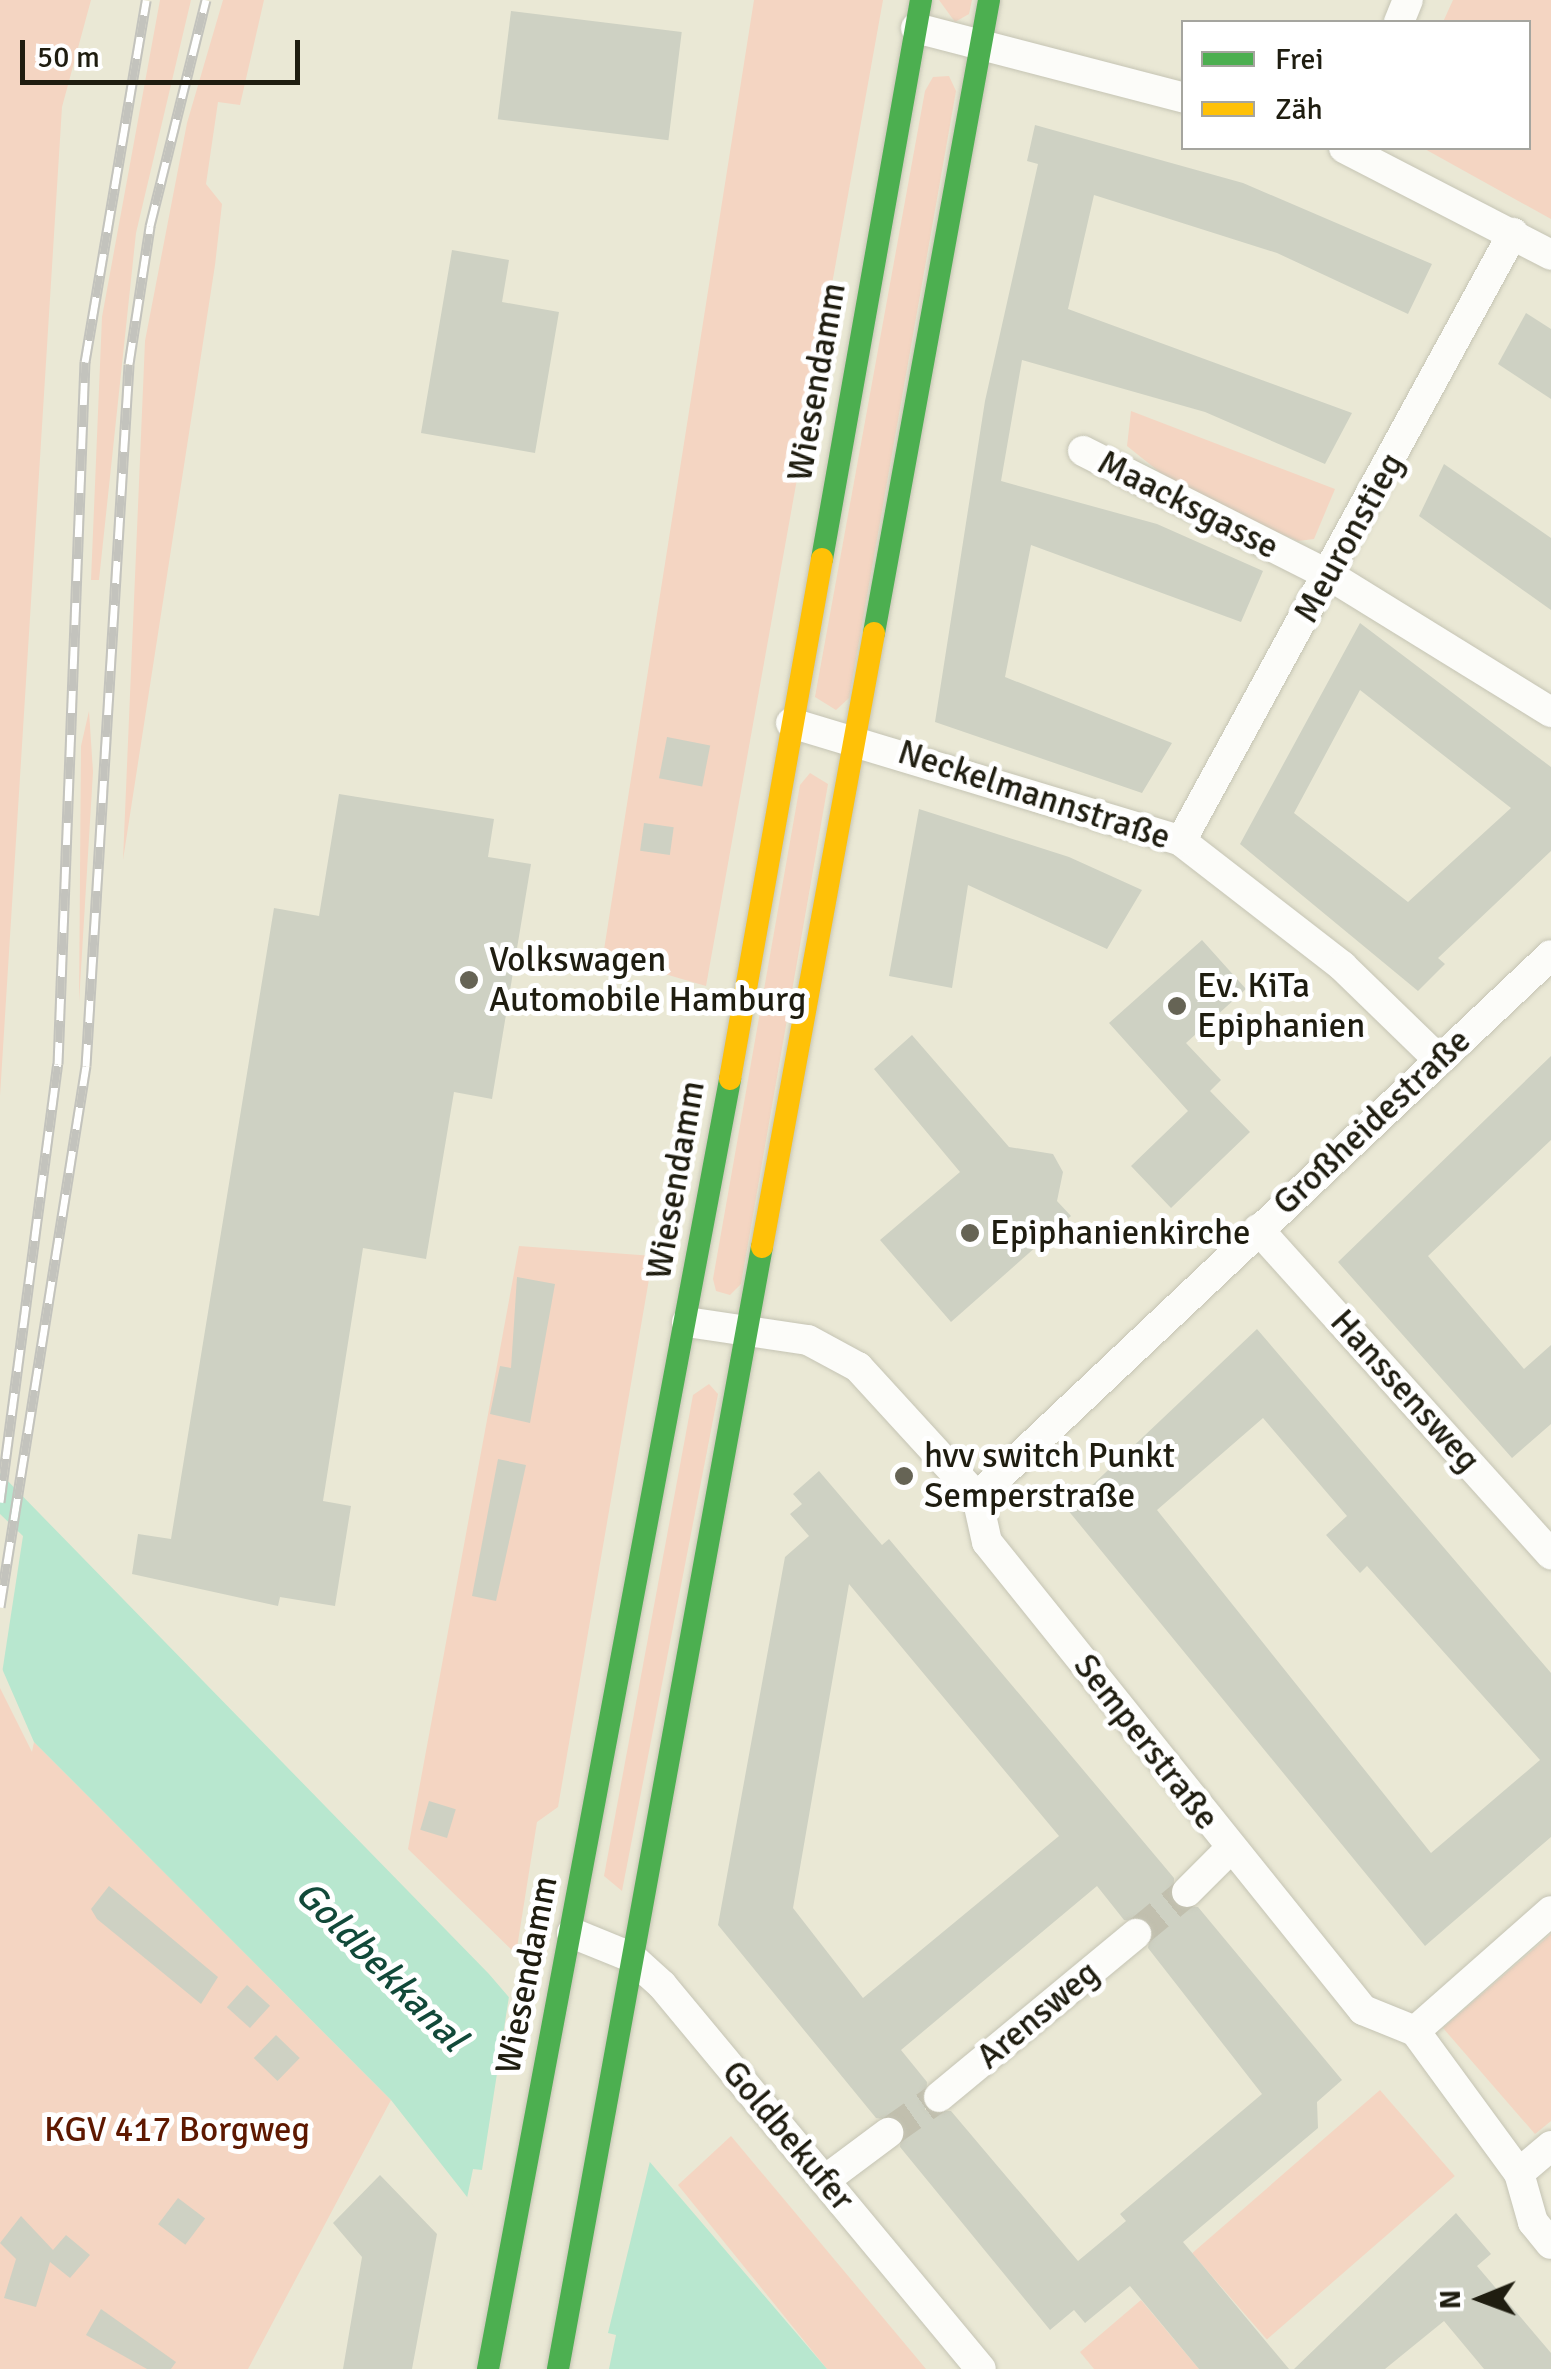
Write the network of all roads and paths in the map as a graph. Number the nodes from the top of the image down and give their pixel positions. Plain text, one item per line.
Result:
1 (988, 0) edge
2 (918, 14) edge
3 (981, 41) junction
4 (1181, 97) edge
5 (1350, 150) edge
6 (1512, 233) junction
7 (1551, 254) edge
8 (1083, 451) dead end
9 (1328, 575) junction
10 (1551, 712) edge
11 (791, 724) junction
12 (856, 740) junction
13 (1180, 841) junction
14 (1551, 955) edge
15 (1440, 1060) junction
16 (1258, 1229) junction
17 (687, 1322) junction
18 (750, 1328) junction
19 (977, 1497) junction
20 (1547, 1541) edge
21 (1230, 1849) junction
22 (1186, 1892) tunnel mouth
23 (1551, 1911) edge
24 (572, 1932) junction
25 (1136, 1934) tunnel mouth
26 (631, 1957) junction
27 (1415, 2031) junction
28 (939, 2097) tunnel mouth
29 (888, 2134) tunnel mouth
30 (1551, 2146) edge
31 (1519, 2173) junction
32 (825, 2180) junction
33 (1551, 2244) edge
34 (560, 2359) edge
35 (488, 2369) edge
36 (980, 2369) edge

1 - 3 street
2 - 3 street
2 - 11 street, Wiesendamm
3 - 4 street
3 - 12 street
5 - 6 street
6 - 7 street
6 - 9 street, Meuronstieg
8 - 9 street, Maacksgasse
9 - 10 street, Maacksgasse
9 - 13 street, Meuronstieg
11 - 12 street, Neckelmannstraße
11 - 17 street, Wiesendamm
12 - 13 street, Neckelmannstraße
12 - 18 street
13 - 15 street, Neckelmannstraße
14 - 15 street, Großheidestraße
15 - 16 street, Großheidestraße
16 - 19 street, Großheidestraße
16 - 20 street, Hanssensweg
17 - 18 street, Semperstraße
17 - 24 street, Wiesendamm
18 - 19 street, Semperstraße
18 - 26 street
19 - 21 street, Semperstraße
21 - 22 street
21 - 27 street, Semperstraße
23 - 27 street
24 - 26 street, Goldbekufer
24 - 35 street, Wiesendamm
25 - 28 street, Arensweg
26 - 32 street, Goldbekufer
26 - 34 street
27 - 31 street
29 - 32 street
30 - 31 street
31 - 33 street
32 - 36 street, Goldbekufer

